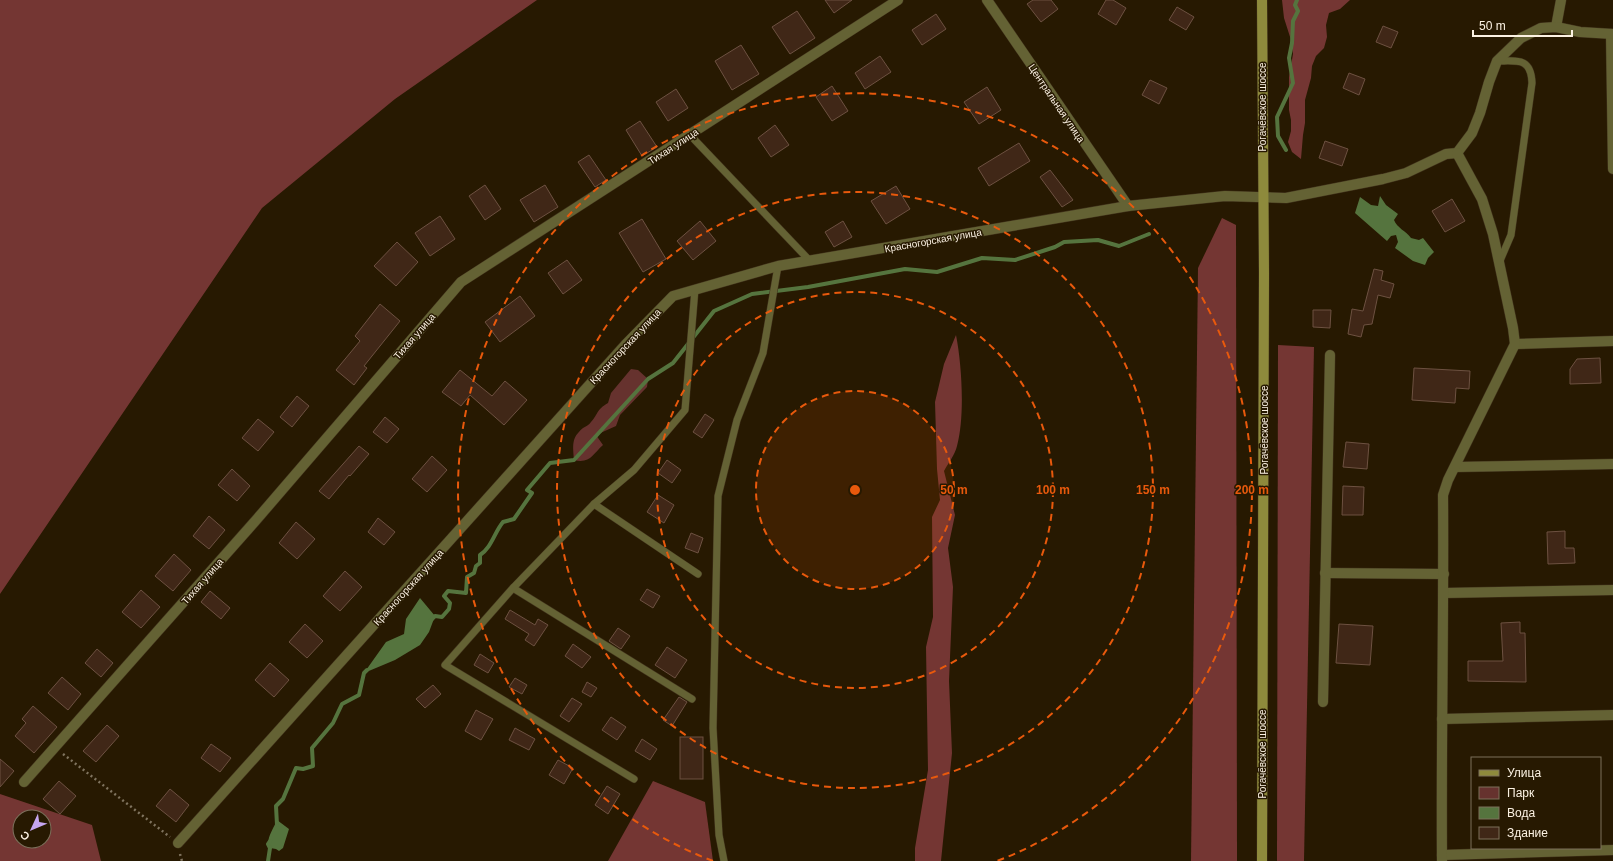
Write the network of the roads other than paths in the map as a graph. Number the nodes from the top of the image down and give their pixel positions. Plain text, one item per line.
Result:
1 (898, 0) edge
2 (987, 0) edge
3 (1262, 0) edge
4 (1561, 0) edge
5 (1556, 27) junction
6 (1612, 34) edge
7 (1497, 61) junction
8 (690, 135) junction
9 (1457, 153) junction
10 (1613, 169) edge
11 (1262, 198) junction
12 (1128, 206) junction
13 (810, 261) junction
14 (1499, 263) junction
15 (778, 266) junction
16 (695, 290) junction
17 (1613, 341) edge
18 (1515, 344) junction
19 (1330, 355) dead end
20 (1613, 464) edge
21 (1455, 467) junction
22 (594, 504) junction
23 (1325, 573) junction
24 (698, 574) dead end
25 (1444, 574) junction
26 (513, 588) junction
27 (1613, 590) edge
28 (1444, 593) junction
29 (692, 699) dead end
30 (1323, 702) dead end
31 (1613, 715) edge
32 (1442, 719) junction
33 (634, 779) dead end
34 (24, 782) dead end
35 (178, 843) road end
36 (1613, 850) edge
37 (1442, 858) edge
38 (724, 861) edge
39 (1262, 861) edge

1 - 8 street, Тихая улица
2 - 12 street, Центральная улица
3 - 11 main road, Рогачёвское шоссе
4 - 5 street
5 - 6 street
5 - 7 street
6 - 10 street
7 - 9 street
7 - 14 lane
8 - 13 lane
8 - 34 street, Тихая улица
9 - 11 street, Красногорская улица
9 - 14 street
11 - 12 street, Красногорская улица
11 - 39 main road, Рогачёвское шоссе
12 - 13 street, Красногорская улица
13 - 15 street, Красногорская улица
14 - 18 street
15 - 16 street, Красногорская улица
15 - 38 lane
16 - 22 lane
16 - 35 street, Красногорская улица
17 - 18 street
18 - 21 street
19 - 23 street
20 - 21 street
21 - 25 street
22 - 24 lane
22 - 26 lane
23 - 25 street
23 - 30 street
25 - 28 street
26 - 29 lane
26 - 33 lane
27 - 28 street
28 - 32 street
31 - 32 street
32 - 37 street
36 - 37 street

